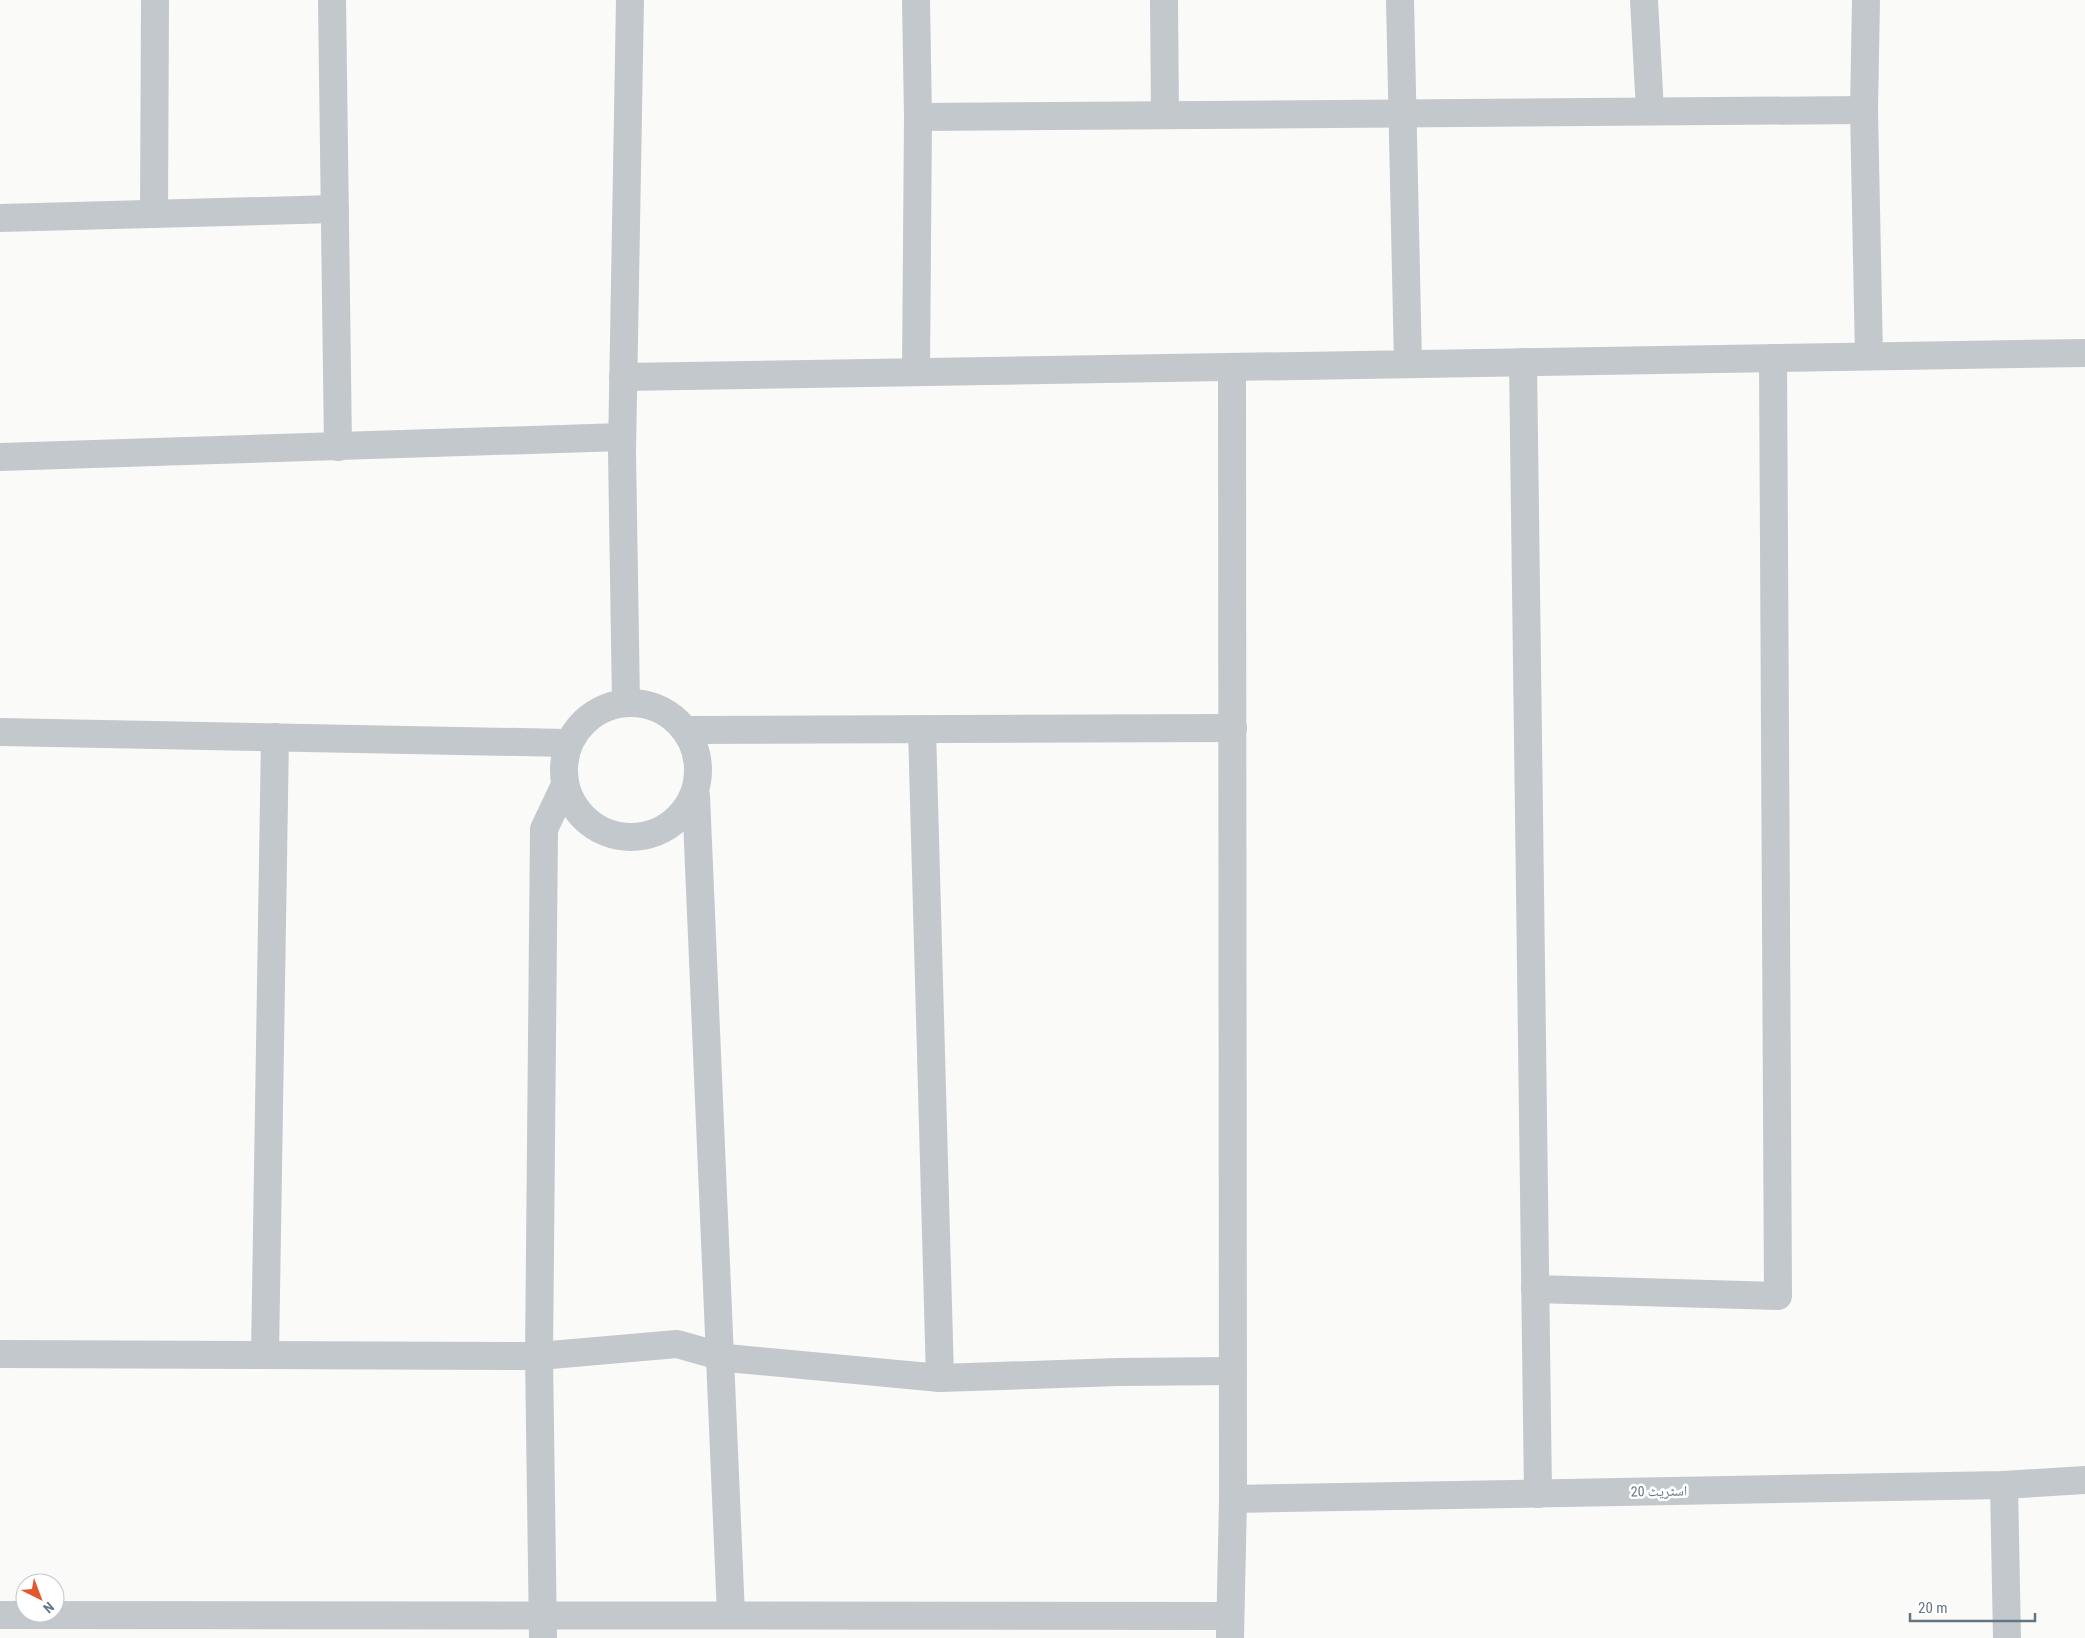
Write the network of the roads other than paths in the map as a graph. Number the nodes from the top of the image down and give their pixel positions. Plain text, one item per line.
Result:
1 (155, 0) edge
2 (332, 0) edge
3 (630, 0) edge
4 (916, 0) edge
5 (1164, 0) edge
6 (1400, 0) edge
7 (1644, 0) edge
8 (1866, 0) edge
9 (1864, 110) junction
10 (1650, 111) junction
11 (1402, 112) junction
12 (1164, 115) junction
13 (918, 117) junction
14 (335, 209) junction
15 (154, 214) junction
16 (0, 218) edge
17 (2085, 353) edge
18 (1869, 356) junction
19 (1773, 358) junction
20 (1523, 362) junction
21 (1408, 364) junction
22 (1232, 367) junction
23 (916, 372) junction
24 (623, 377) junction
25 (622, 438) junction
26 (338, 447) junction
27 (0, 457) edge
28 (626, 703) junction
29 (1233, 728) junction
30 (922, 729) junction
31 (685, 730) junction
32 (0, 732) edge
33 (275, 737) junction
34 (567, 743) junction
35 (564, 786) junction
36 (696, 796) junction
37 (1535, 1289) junction
38 (0, 1354) edge
39 (266, 1355) junction
40 (539, 1356) junction
41 (720, 1356) junction
42 (1234, 1371) junction
43 (940, 1378) junction
44 (2085, 1480) edge
45 (2004, 1485) junction
46 (1538, 1494) junction
47 (1233, 1499) junction
48 (0, 1615) edge
49 (731, 1615) junction
50 (543, 1626) edge
51 (1230, 1627) edge
52 (2007, 1638) edge

1 - 15 street
2 - 14 street
3 - 24 street
4 - 13 street
5 - 12 street
6 - 11 street
7 - 10 street
8 - 9 street
9 - 10 street
9 - 18 street
10 - 11 street
11 - 12 street
11 - 21 street
12 - 13 street
13 - 23 street
14 - 15 street
14 - 26 street
15 - 16 street
17 - 18 street
18 - 19 street
19 - 20 street
19 - 37 street
20 - 21 street
20 - 37 street
21 - 22 street
22 - 23 street
22 - 29 street
23 - 24 street
24 - 25 street
25 - 26 street
25 - 28 street
26 - 27 street
28 - 31 street
28 - 34 street
29 - 30 street
29 - 42 street
30 - 31 street
30 - 43 street
31 - 36 street
32 - 33 street
33 - 34 street
33 - 39 street
34 - 35 street
35 - 36 street
35 - 40 street
36 - 41 street
37 - 46 street
38 - 39 street
39 - 40 street
40 - 41 street
40 - 50 street
41 - 43 street
41 - 49 street
42 - 43 street
42 - 47 street
44 - 45 street, اسٹریٹ 20
45 - 46 street, اسٹریٹ 20
45 - 52 street
46 - 47 street, اسٹریٹ 20
47 - 51 street
48 - 50 street
49 - 50 street
49 - 51 street

